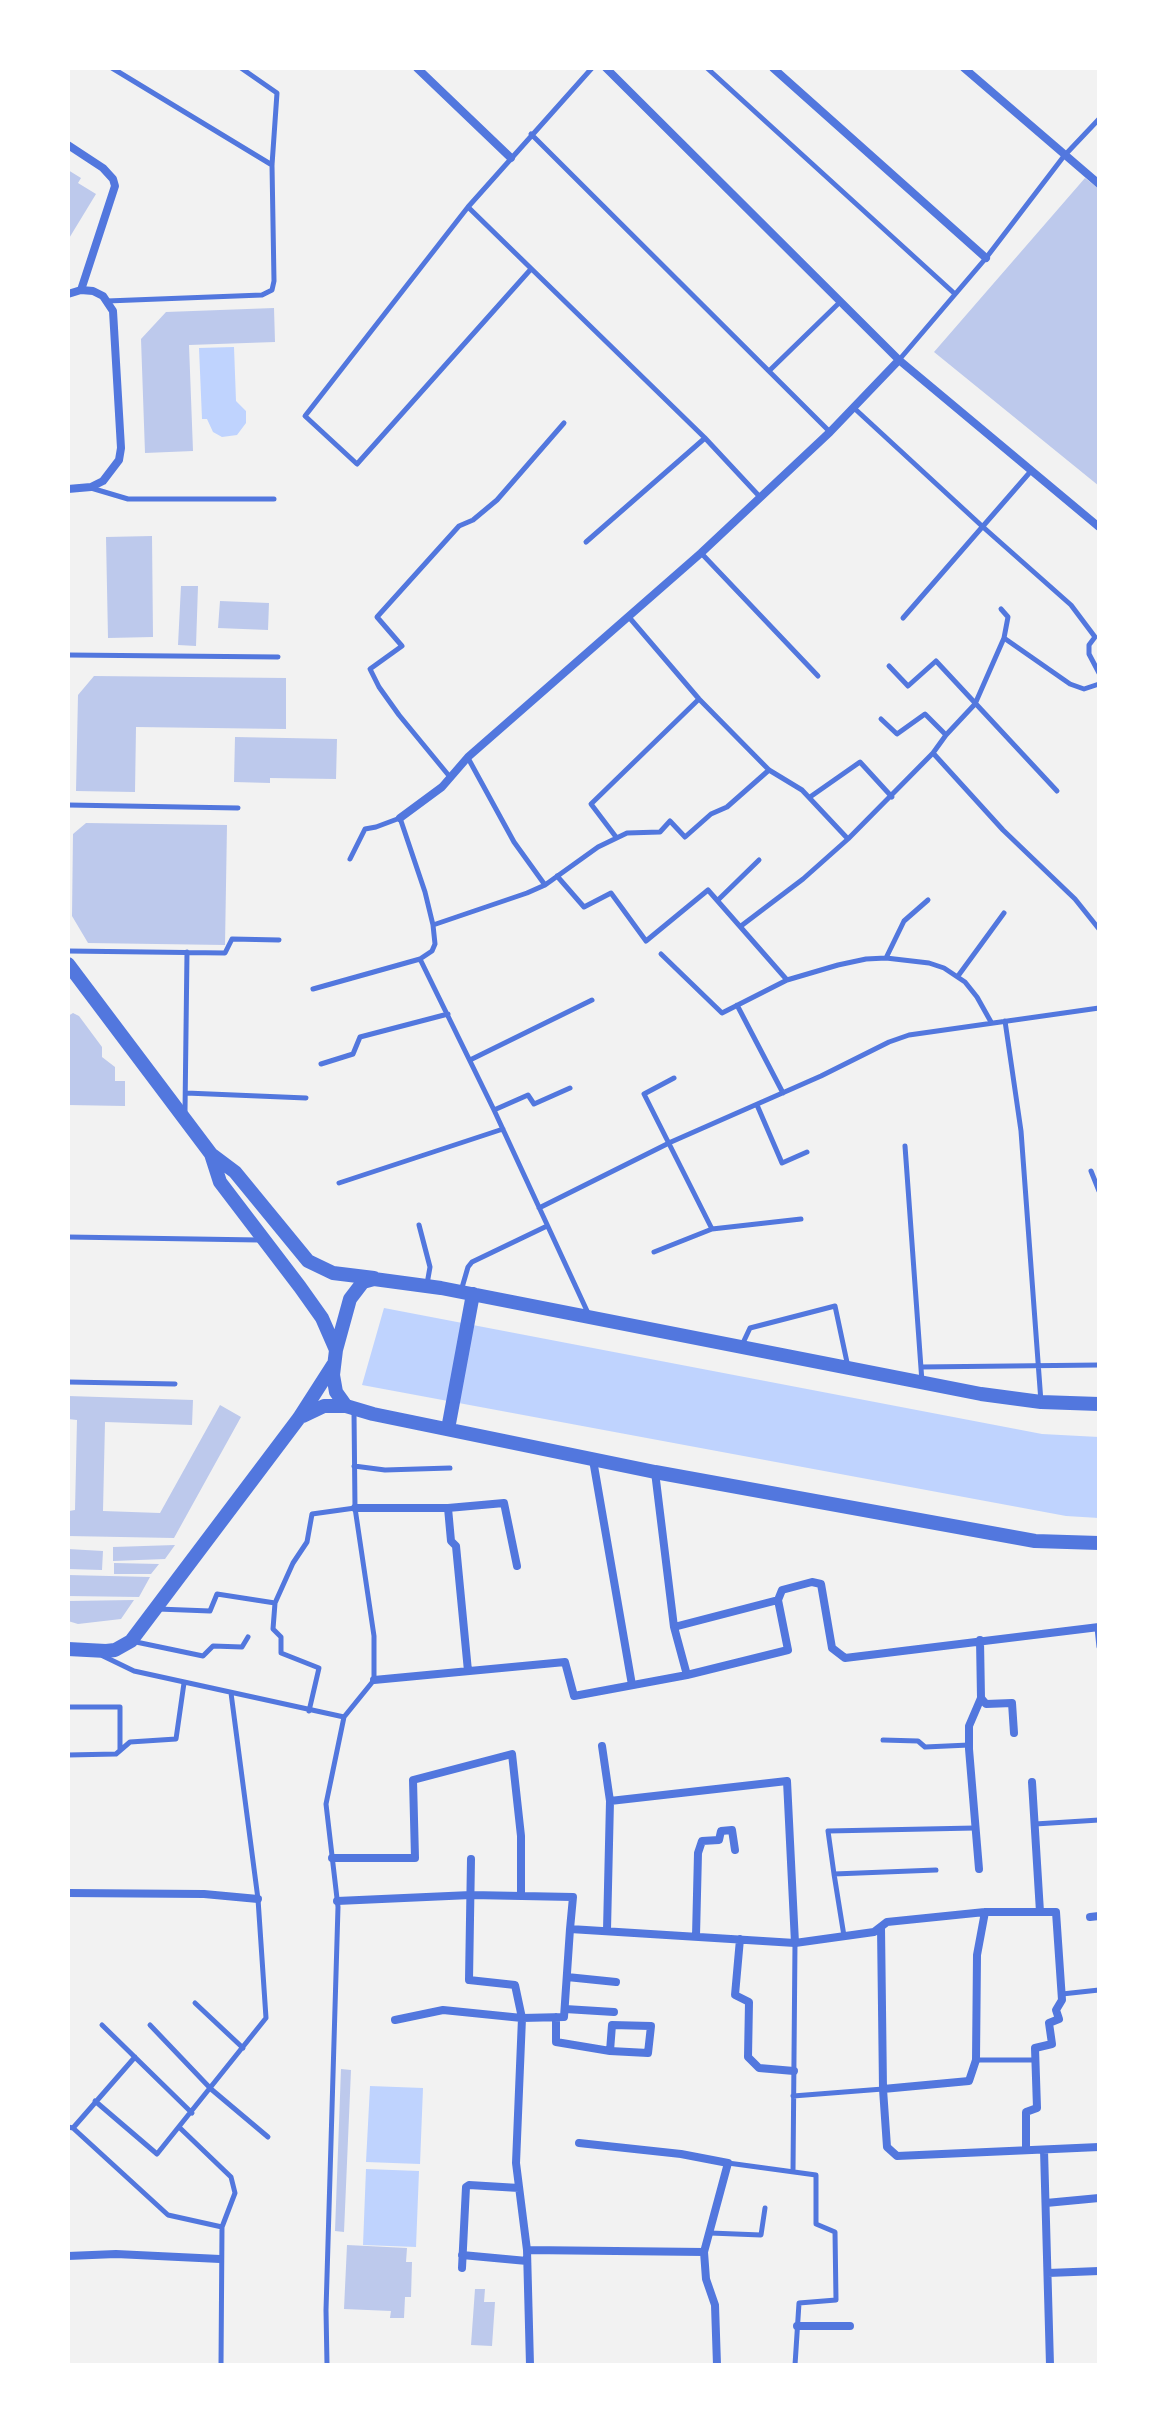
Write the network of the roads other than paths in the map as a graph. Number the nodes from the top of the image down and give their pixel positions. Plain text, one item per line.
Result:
1 (112, 68) edge
2 (241, 68) edge
3 (417, 68) edge
4 (592, 68) edge
5 (606, 68) edge
6 (707, 68) edge
7 (773, 68) edge
8 (964, 68) edge
9 (1099, 119) edge
10 (531, 134) junction
11 (68, 145) edge
12 (1064, 156) junction
13 (511, 158) junction
14 (272, 165) junction
15 (1099, 184) edge
16 (468, 207) junction
17 (986, 258) junction
18 (531, 269) junction
19 (81, 290) junction
20 (68, 294) edge
21 (955, 294) junction
22 (107, 301) junction
23 (840, 302) junction
24 (899, 360) junction
25 (769, 371) junction
26 (854, 408) junction
27 (564, 423) dead end
28 (830, 432) junction
29 (705, 438) junction
30 (1031, 470) junction
31 (91, 487) junction
32 (68, 489) edge
33 (761, 498) junction
34 (274, 499) dead end
35 (983, 527) junction
36 (1099, 527) edge
37 (586, 542) dead end
38 (701, 553) junction
39 (1001, 609) dead end
40 (627, 615) junction
41 (903, 618) dead end
42 (1097, 635) edge
43 (1004, 638) junction
44 (68, 655) edge
45 (278, 657) dead end
46 (889, 666) dead end
47 (1099, 673) edge
48 (818, 676) dead end
49 (1099, 684) edge
50 (699, 699) junction
51 (975, 704) junction
52 (881, 719) dead end
53 (946, 735) junction
54 (933, 753) junction
55 (468, 757) junction
56 (769, 770) junction
57 (451, 778) junction
58 (1057, 791) dead end
59 (810, 797) junction
60 (892, 797) junction
61 (68, 805) edge
62 (238, 808) dead end
63 (400, 818) junction
64 (616, 837) junction
65 (848, 839) junction
66 (350, 859) dead end
67 (759, 860) dead end
68 (557, 876) junction
69 (545, 885) junction
70 (718, 900) junction
71 (928, 900) dead end
72 (1004, 913) dead end
73 (433, 925) junction
74 (741, 926) junction
75 (1099, 929) edge
76 (279, 940) dead end
77 (68, 951) edge
78 (187, 952) junction
79 (661, 954) dead end
80 (886, 958) junction
81 (420, 959) junction
82 (68, 964) edge
83 (958, 976) junction
84 (787, 980) junction
85 (313, 989) dead end
86 (592, 1000) dead end
87 (737, 1005) junction
88 (1099, 1008) edge
89 (448, 1014) junction
90 (1005, 1021) junction
91 (991, 1022) junction
92 (470, 1060) junction
93 (321, 1064) dead end
94 (674, 1078) dead end
95 (570, 1088) dead end
96 (186, 1093) junction
97 (783, 1094) junction
98 (306, 1098) dead end
99 (757, 1105) junction
100 (494, 1110) junction
101 (185, 1119) junction
102 (503, 1129) junction
103 (671, 1142) junction
104 (905, 1146) dead end
105 (807, 1152) dead end
106 (211, 1154) junction
107 (1091, 1171) dead end
108 (339, 1183) dead end
109 (1099, 1191) edge
110 (539, 1208) junction
111 (801, 1219) dead end
112 (419, 1225) dead end
113 (547, 1226) junction
114 (712, 1229) junction
115 (68, 1237) edge
116 (265, 1241) junction
117 (654, 1252) dead end
118 (374, 1279) junction
119 (427, 1285) junction
120 (467, 1293) junction
121 (590, 1317) junction
122 (741, 1347) junction
123 (336, 1356) junction
124 (1099, 1365) edge
125 (1037, 1367) junction
126 (848, 1368) junction
127 (921, 1375) junction
128 (68, 1382) edge
129 (175, 1384) dead end
130 (1041, 1402) junction
131 (1099, 1404) edge
132 (350, 1408) junction
133 (299, 1418) junction
134 (448, 1429) junction
135 (593, 1460) junction
136 (354, 1466) junction
137 (450, 1468) dead end
138 (655, 1472) junction
139 (355, 1508) junction
140 (448, 1508) junction
141 (1099, 1543) edge
142 (517, 1566) dead end
143 (778, 1600) junction
144 (275, 1603) junction
145 (157, 1609) junction
146 (674, 1627) junction
147 (1098, 1628) edge
148 (248, 1637) dead end
149 (980, 1640) junction
150 (131, 1641) junction
151 (1099, 1647) edge
152 (68, 1649) edge
153 (95, 1652) junction
154 (468, 1671) junction
155 (687, 1675) junction
156 (374, 1680) junction
157 (184, 1683) junction
158 (632, 1685) junction
159 (231, 1693) junction
160 (981, 1698) junction
161 (68, 1707) edge
162 (309, 1711) junction
163 (344, 1717) junction
164 (1014, 1733) dead end
165 (883, 1740) dead end
166 (969, 1745) junction
167 (602, 1746) dead end
168 (120, 1753) junction
169 (68, 1755) edge
170 (1032, 1782) dead end
171 (610, 1801) junction
172 (1099, 1820) edge
173 (1035, 1824) junction
174 (976, 1828) junction
175 (735, 1850) dead end
176 (332, 1858) junction
177 (471, 1859) dead end
178 (979, 1869) dead end
179 (936, 1870) dead end
180 (834, 1874) junction
181 (68, 1893) edge
182 (471, 1895) junction
183 (521, 1896) junction
184 (258, 1899) junction
185 (337, 1901) junction
186 (985, 1912) junction
187 (1040, 1912) junction
188 (881, 1927) junction
189 (570, 1929) junction
190 (607, 1930) junction
191 (696, 1936) junction
192 (844, 1936) junction
193 (740, 1939) junction
194 (795, 1943) junction
195 (567, 1977) junction
196 (616, 1982) dead end
197 (1099, 1990) edge
198 (1061, 1994) junction
199 (195, 2003) dead end
200 (565, 2009) junction
201 (614, 2012) dead end
202 (556, 2017) junction
203 (522, 2018) junction
204 (395, 2020) dead end
205 (102, 2025) dead end
206 (150, 2025) dead end
207 (243, 2048) junction
208 (610, 2051) junction
209 (135, 2057) junction
210 (976, 2060) junction
211 (1035, 2060) junction
212 (794, 2071) junction
213 (211, 2089) junction
214 (883, 2089) junction
215 (793, 2096) junction
216 (95, 2101) junction
217 (192, 2113) junction
218 (70, 2128) edge
219 (180, 2128) junction
220 (268, 2137) dead end
221 (579, 2143) dead end
222 (1099, 2147) edge
223 (1026, 2150) junction
224 (1044, 2150) junction
225 (728, 2163) junction
226 (793, 2171) junction
227 (519, 2188) junction
228 (1099, 2198) edge
229 (1046, 2203) junction
230 (765, 2208) dead end
231 (222, 2227) junction
232 (709, 2233) junction
233 (527, 2250) junction
234 (704, 2252) junction
235 (462, 2255) junction
236 (68, 2256) edge
237 (220, 2259) junction
238 (527, 2261) junction
239 (462, 2268) dead end
240 (1099, 2271) edge
241 (1048, 2273) junction
242 (797, 2326) junction
243 (850, 2326) dead end
244 (221, 2365) edge
245 (327, 2365) edge
246 (530, 2365) edge
247 (717, 2365) edge
248 (795, 2365) edge
249 (1050, 2365) edge

1 - 14 lane
2 - 14 lane
3 - 13 street
4 - 10 lane
5 - 23 street
6 - 21 lane
7 - 17 street
8 - 12 street
9 - 12 lane
10 - 13 lane
10 - 25 lane
11 - 19 street
12 - 15 street
12 - 17 lane
13 - 16 lane
14 - 22 lane
16 - 18 lane
16 - 18 lane
17 - 21 lane
18 - 29 lane
19 - 20 street
19 - 22 street
21 - 24 lane
22 - 31 street
23 - 24 street
23 - 25 lane
24 - 26 street
24 - 30 street
25 - 28 lane
26 - 28 street
26 - 35 lane
27 - 57 lane
28 - 33 street
29 - 33 lane
29 - 37 lane
30 - 35 lane
30 - 36 street
31 - 32 street
31 - 34 lane
33 - 38 street
35 - 41 lane
35 - 42 lane
38 - 40 street
38 - 48 lane
39 - 43 lane
40 - 50 lane
40 - 55 street
42 - 47 lane
43 - 49 lane
43 - 51 lane
44 - 45 lane
46 - 51 lane
50 - 56 lane
50 - 64 lane
51 - 53 lane
51 - 58 lane
52 - 53 lane
53 - 54 lane
54 - 60 lane
54 - 75 lane
55 - 57 street
55 - 69 lane
56 - 59 lane
56 - 64 lane
57 - 63 street
59 - 60 lane
59 - 65 lane
60 - 65 lane
61 - 62 lane
63 - 66 lane
63 - 73 lane
64 - 68 lane
65 - 74 lane
67 - 70 lane
68 - 69 lane
68 - 70 lane
69 - 73 lane
70 - 74 lane
71 - 80 lane
72 - 83 lane
73 - 81 lane
74 - 84 lane
76 - 78 lane
77 - 78 lane
78 - 96 lane
79 - 87 lane
80 - 83 lane
80 - 84 lane
81 - 85 lane
81 - 89 lane
82 - 101 street
83 - 91 lane
84 - 87 lane
86 - 92 lane
87 - 97 lane
88 - 90 lane
89 - 92 lane
89 - 93 lane
90 - 91 lane
90 - 125 lane
91 - 97 lane
92 - 100 lane
94 - 103 lane
95 - 100 lane
96 - 98 lane
96 - 101 lane
97 - 99 lane
99 - 103 lane
99 - 105 lane
100 - 102 lane
101 - 106 street
102 - 108 lane
102 - 110 lane
103 - 110 lane
103 - 114 lane
104 - 127 lane
106 - 116 street
106 - 118 street
107 - 109 lane
110 - 113 lane
111 - 114 lane
112 - 119 lane
113 - 120 lane
113 - 121 lane
114 - 117 lane
115 - 116 lane
116 - 123 street
118 - 119 street
118 - 123 street
119 - 120 street
120 - 121 street
120 - 134 street
121 - 122 street
122 - 126 street
122 - 126 lane
123 - 132 street
123 - 133 street
124 - 125 lane
125 - 127 lane
125 - 130 lane
126 - 127 street
127 - 130 street
128 - 129 lane
130 - 131 street
132 - 133 street
132 - 134 street
132 - 136 lane
133 - 145 street
134 - 135 street
135 - 138 street
135 - 158 street
136 - 137 lane
136 - 139 lane
138 - 141 street
138 - 146 street
139 - 140 street
139 - 144 lane
139 - 156 lane
140 - 142 street
140 - 154 street
143 - 146 street
143 - 149 street
143 - 155 street
144 - 145 lane
144 - 162 lane
145 - 150 street
146 - 155 street
147 - 149 street
147 - 151 lane
148 - 150 lane
149 - 160 street
150 - 153 street
152 - 153 street
153 - 157 lane
154 - 156 street
154 - 158 street
155 - 158 street
156 - 163 lane
157 - 159 lane
157 - 168 lane
159 - 162 lane
159 - 184 lane
160 - 164 street
160 - 166 street
161 - 168 lane
162 - 163 lane
163 - 176 lane
165 - 166 lane
166 - 174 street
167 - 171 street
168 - 169 lane
170 - 173 street
171 - 190 street
171 - 194 street
172 - 173 lane
173 - 187 street
174 - 178 street
174 - 180 lane
175 - 191 street
176 - 183 street
176 - 185 lane
177 - 182 street
179 - 180 lane
180 - 192 lane
181 - 184 street
182 - 183 street
182 - 185 street
182 - 203 street
183 - 189 street
184 - 207 lane
185 - 245 lane
186 - 187 street
186 - 188 street
186 - 210 street
187 - 198 street
188 - 192 street
188 - 214 street
189 - 190 street
189 - 195 street
190 - 191 street
191 - 193 street
192 - 194 street
193 - 194 street
193 - 212 street
194 - 212 lane
195 - 196 street
195 - 200 street
197 - 198 lane
198 - 211 street
199 - 207 lane
200 - 201 street
200 - 202 street
202 - 203 street
202 - 208 street
203 - 204 street
203 - 227 street
205 - 209 lane
206 - 213 lane
207 - 213 lane
208 - 208 street
209 - 216 lane
209 - 217 lane
210 - 211 lane
210 - 214 street
211 - 223 street
212 - 215 lane
213 - 217 lane
213 - 220 lane
214 - 215 lane
214 - 223 street
215 - 226 lane
216 - 218 lane
216 - 219 lane
217 - 219 lane
218 - 231 lane
219 - 231 lane
221 - 225 street
222 - 224 street
223 - 224 street
224 - 229 street
225 - 226 lane
225 - 232 street
226 - 242 lane
227 - 233 street
227 - 235 street
228 - 229 street
229 - 241 street
230 - 232 lane
231 - 237 lane
232 - 234 street
233 - 234 street
233 - 238 street
234 - 247 street
235 - 238 street
235 - 239 street
236 - 237 street
237 - 244 lane
238 - 246 street
240 - 241 street
241 - 249 street
242 - 243 street
242 - 248 lane

